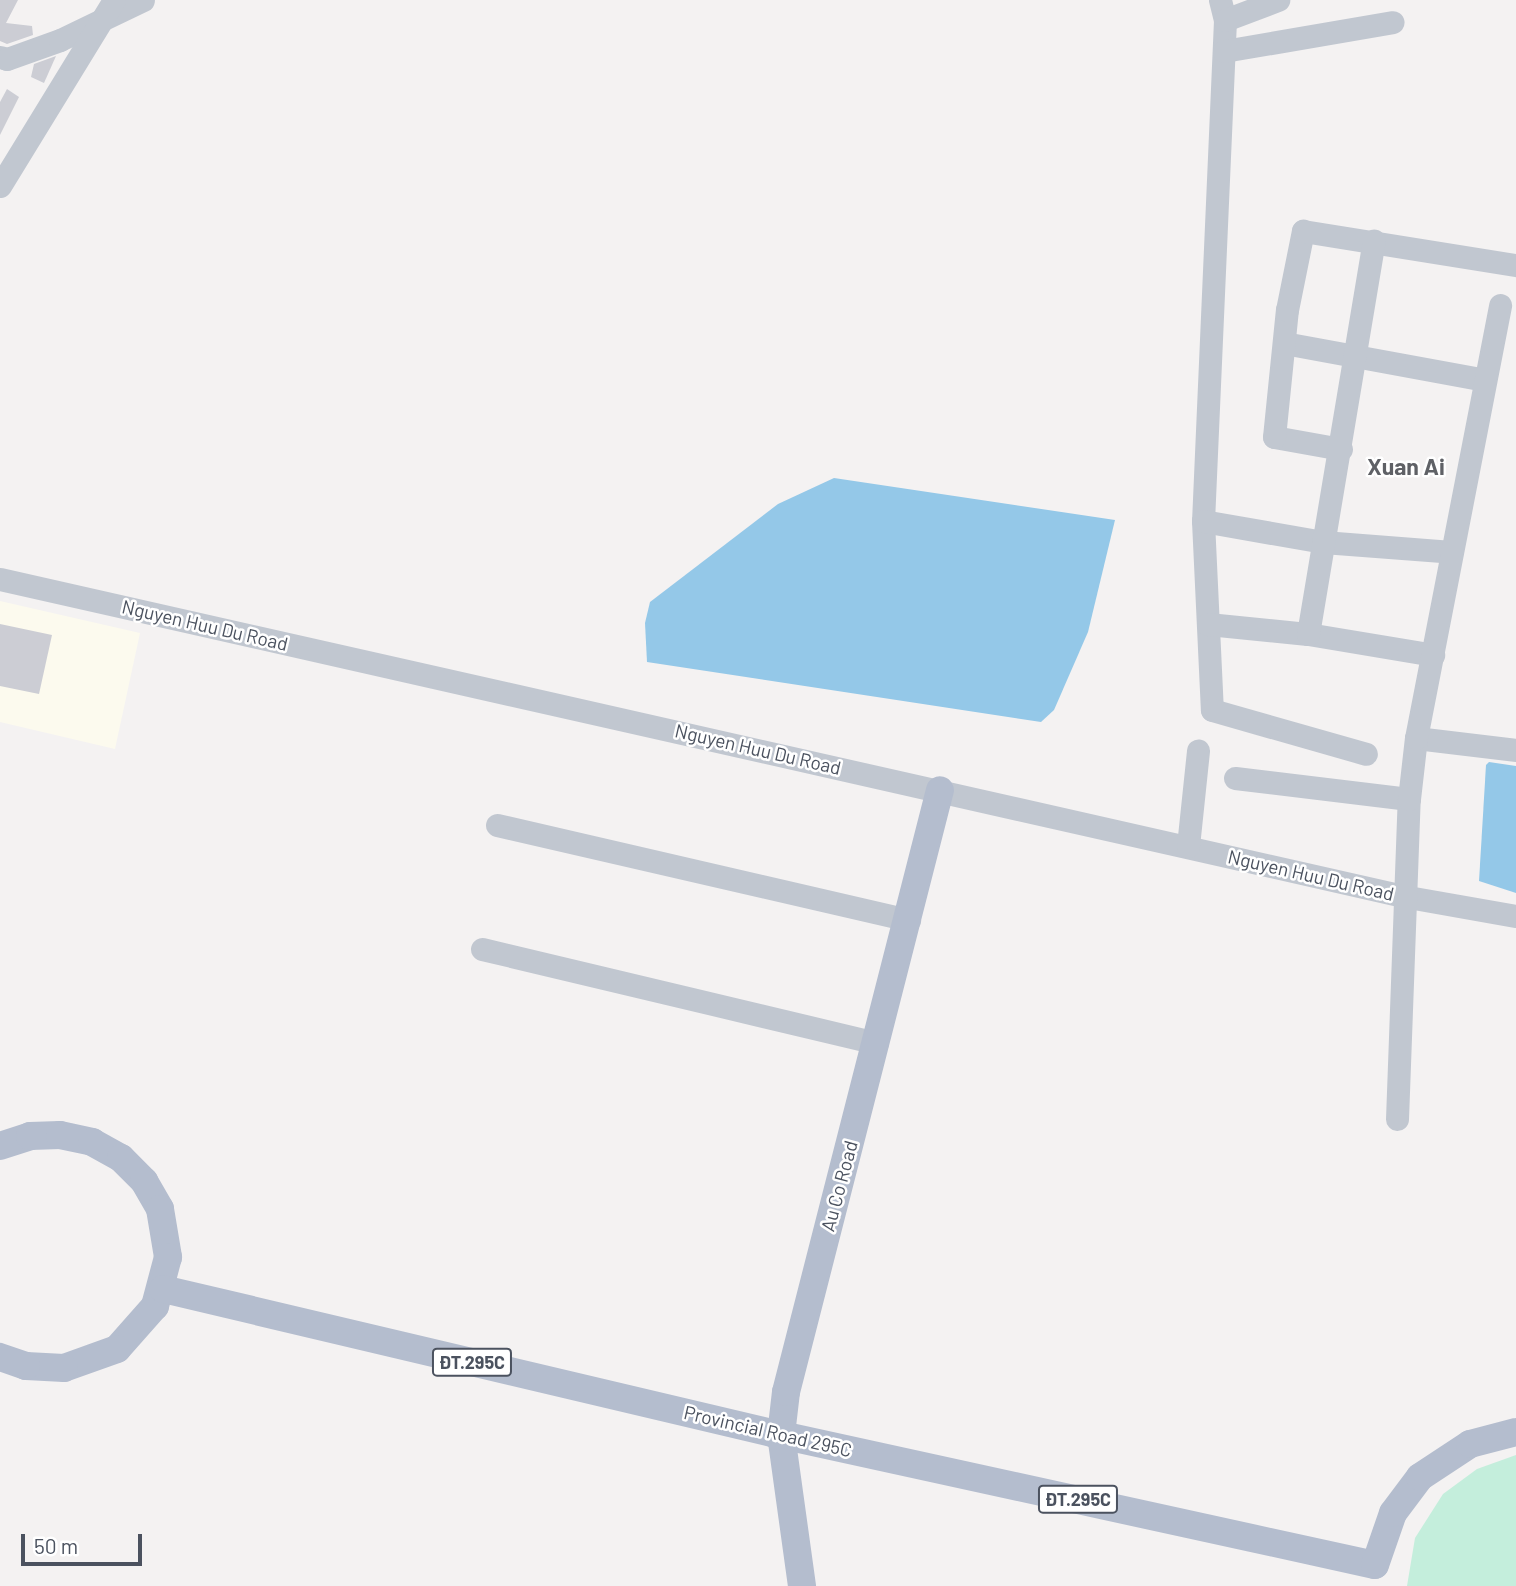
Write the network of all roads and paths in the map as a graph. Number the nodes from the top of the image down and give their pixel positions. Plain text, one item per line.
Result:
1 (143, 0) edge
2 (1278, 0) edge
3 (111, 7) edge
4 (1223, 10) edge
5 (1393, 22) dead end
6 (1224, 51) junction
7 (0, 57) edge
8 (0, 186) edge
9 (1374, 241) junction
10 (1516, 265) edge
11 (1500, 305) dead end
12 (1284, 343) junction
13 (1356, 355) junction
14 (1485, 380) junction
15 (1341, 449) junction
16 (1203, 521) junction
17 (1323, 542) junction
18 (1452, 552) junction
19 (0, 579) edge
20 (1208, 624) junction
21 (1308, 635) junction
22 (1433, 655) junction
23 (1416, 738) junction
24 (1516, 750) edge
25 (1198, 751) dead end
26 (1366, 754) dead end
27 (1235, 778) dead end
28 (940, 790) junction
29 (1409, 799) junction
30 (497, 825) dead end
31 (1188, 846) junction
32 (1408, 897) junction
33 (1516, 916) edge
34 (909, 920) junction
35 (482, 949) dead end
36 (877, 1043) junction
37 (1397, 1119) dead end
38 (0, 1146) edge
39 (163, 1289) junction
40 (0, 1357) edge
41 (1516, 1432) edge
42 (781, 1435) junction
43 (802, 1586) edge

1 - 3 street
2 - 4 street
3 - 7 street
3 - 8 street
4 - 6 street
5 - 6 street
6 - 16 street
9 - 10 street
9 - 12 street
9 - 13 street
11 - 14 street
12 - 13 street
12 - 15 street
13 - 14 street
13 - 15 street
14 - 18 street
15 - 17 street
16 - 17 street
16 - 20 street
17 - 18 street
17 - 21 street
18 - 22 street
19 - 28 street, Nguyen Huu Du Road
20 - 21 street
20 - 26 street
21 - 22 street
22 - 23 street
23 - 24 street
23 - 29 street
25 - 31 street
27 - 29 street
28 - 31 street, Nguyen Huu Du Road
28 - 34 main road, Au Co Road
29 - 32 street
30 - 34 street
31 - 32 street, Nguyen Huu Du Road
32 - 33 street, Nguyen Huu Du Road
32 - 37 street
34 - 36 main road, Au Co Road
35 - 36 street
36 - 42 main road, Au Co Road
38 - 39 main road
39 - 40 main road
39 - 42 main road, Provincial Road 295C / ĐT.295C
41 - 42 main road, Provincial Road 295C / ĐT.295C
42 - 43 main road, Au Co Road

